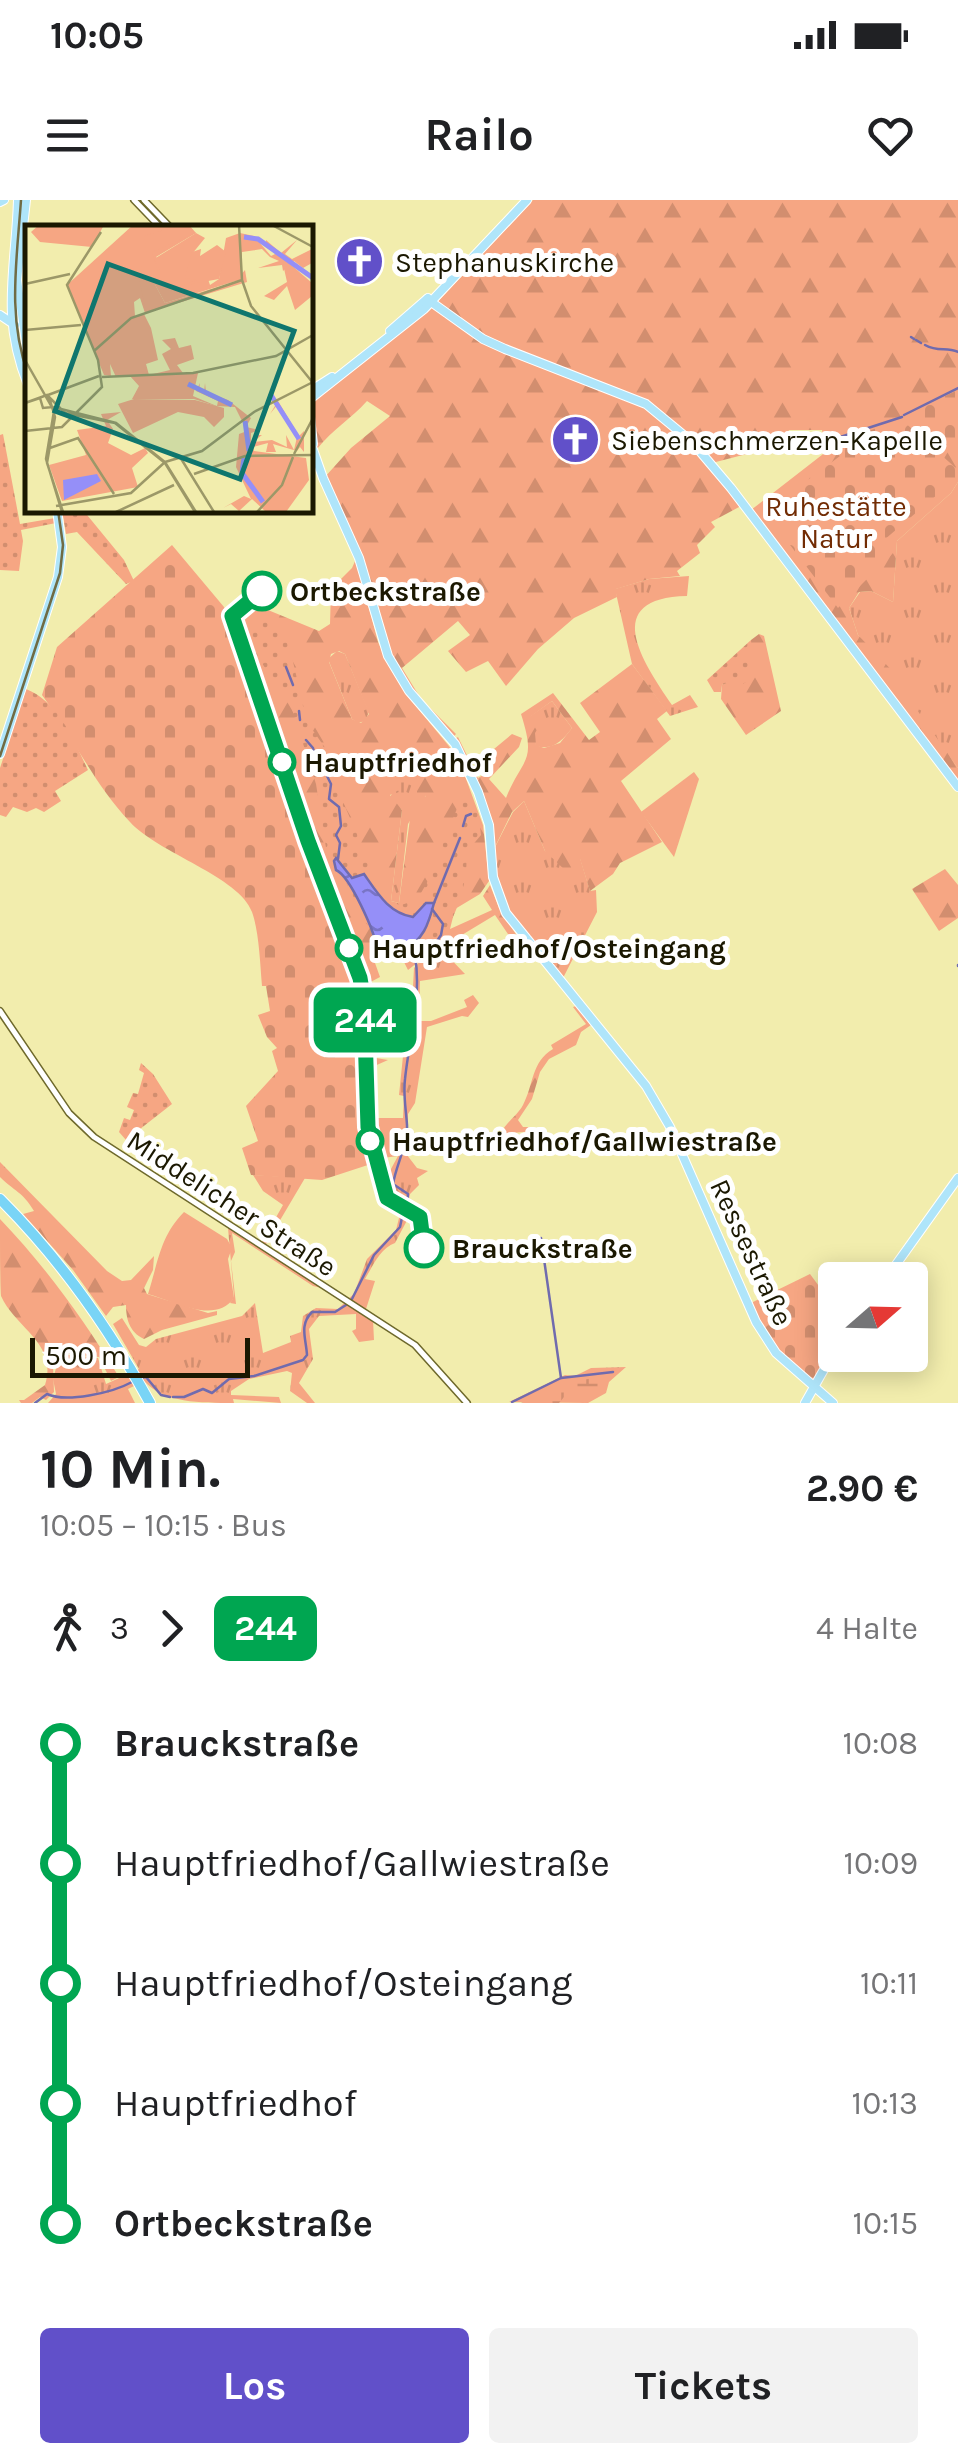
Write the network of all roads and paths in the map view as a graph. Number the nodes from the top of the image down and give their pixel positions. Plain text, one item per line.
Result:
1 (134, 200) edge
2 (144, 200) edge
3 (524, 200) edge
4 (21, 201) edge
5 (158, 225) edge
6 (167, 225) edge
7 (444, 290) junction
8 (10, 299) junction
9 (429, 301) junction
10 (446, 313) junction
11 (0, 316) edge
12 (19, 329) edge
13 (25, 376) edge
14 (312, 394) edge
15 (312, 447) edge
16 (58, 512) edge
17 (0, 754) edge
18 (958, 786) edge
19 (0, 1012) edge
20 (958, 1178) edge
21 (0, 1199) edge
22 (0, 1208) edge
23 (897, 1262) edge
24 (128, 1371) junction
25 (821, 1372) edge
26 (812, 1386) junction
27 (150, 1402) edge
28 (466, 1403) edge
29 (805, 1403) edge
30 (833, 1403) edge

1 - 5 street
2 - 6 street
3 - 7 main road
3 - 9 main road
4 - 8 main road
4 - 12 main road
7 - 9 main road
7 - 10 main road
8 - 11 main road
8 - 12 main road
9 - 10 main road
9 - 14 main road
10 - 18 main road
11 - 12 main road
12 - 13 main road
15 - 26 main road, Ressestraße
16 - 17 main road
19 - 28 street, Middelicher Straße
20 - 23 main road
21 - 24 highway
22 - 24 highway
24 - 27 highway
25 - 26 main road
26 - 29 main road
26 - 30 main road, Ressestraße

